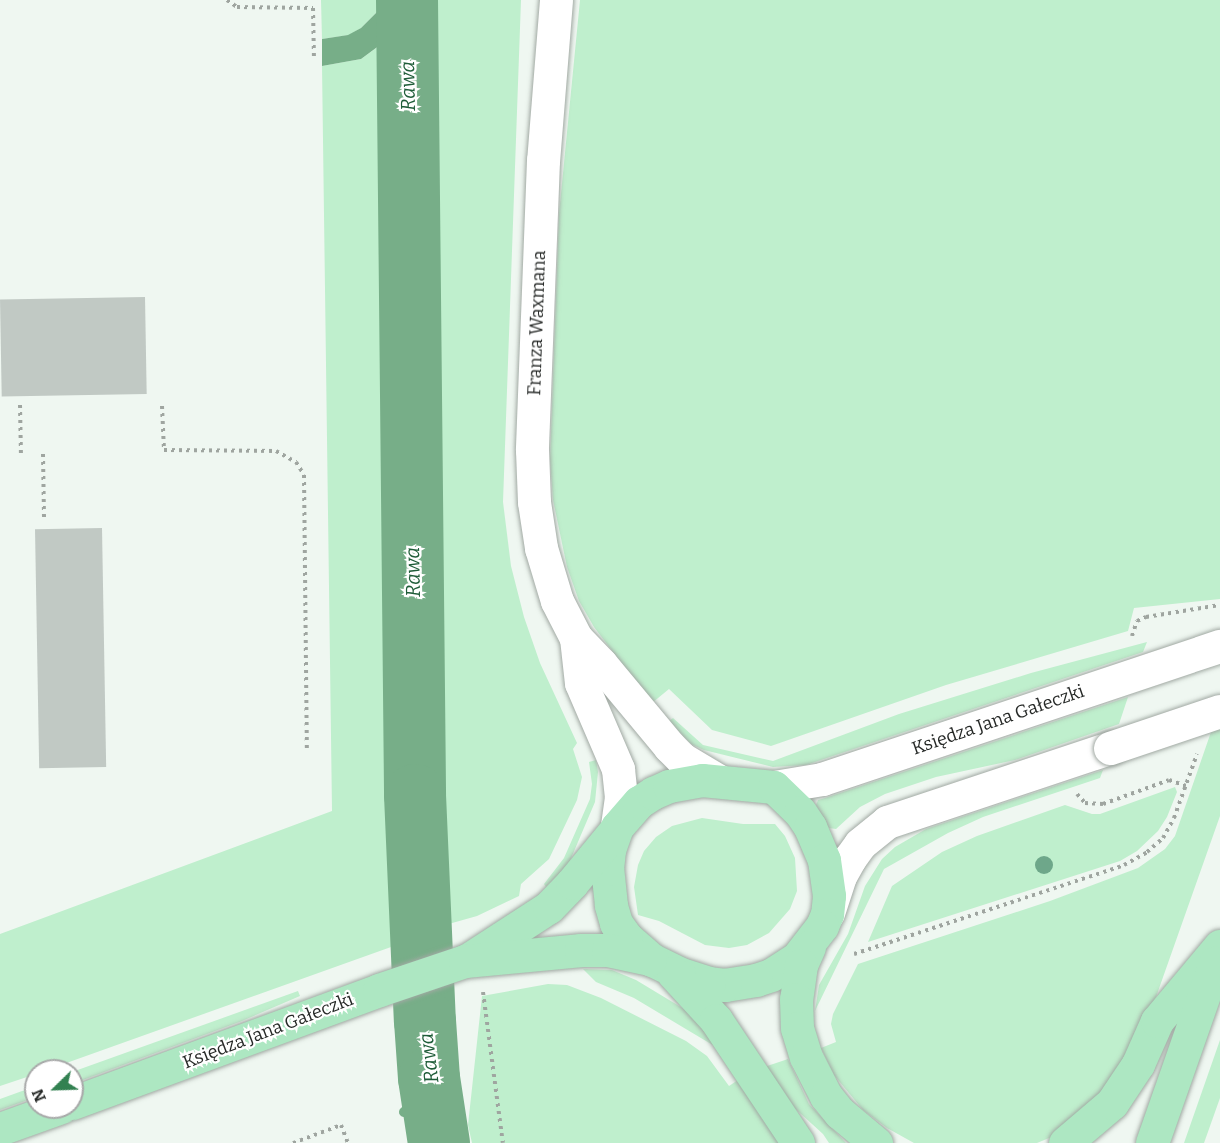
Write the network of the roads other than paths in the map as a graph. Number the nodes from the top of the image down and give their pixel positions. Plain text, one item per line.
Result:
1 (556, 0) edge
2 (576, 638) junction
3 (1220, 646) edge
4 (1220, 711) edge
5 (719, 781) junction
6 (774, 786) junction
7 (615, 830) junction
8 (827, 914) junction
9 (1220, 946) edge
10 (808, 947) junction
11 (1220, 950) edge
12 (465, 961) junction
13 (659, 962) junction
14 (84, 1099) edge
15 (28, 1119) edge
16 (0, 1129) edge
17 (798, 1143) edge
18 (876, 1143) edge
19 (1065, 1143) edge
20 (1152, 1143) edge

1 - 2 street, Franza Waxmana
2 - 5 street, Franza Waxmana
2 - 7 street, Franza Waxmana
3 - 6 street, Księdza Jana Gałeczki
4 - 8 street, bridge
5 - 6 main road, Księdza Jana Gałeczki
5 - 7 main road, Księdza Jana Gałeczki
6 - 8 main road
7 - 12 main road, Księdza Jana Gałeczki
7 - 13 main road
8 - 10 main road
9 - 19 main road
10 - 13 main road
10 - 18 main road
11 - 20 main road
12 - 13 main road, Księdza Jana Gałeczki
12 - 14 main road, Księdza Jana Gałeczki
13 - 17 main road
15 - 16 main road

